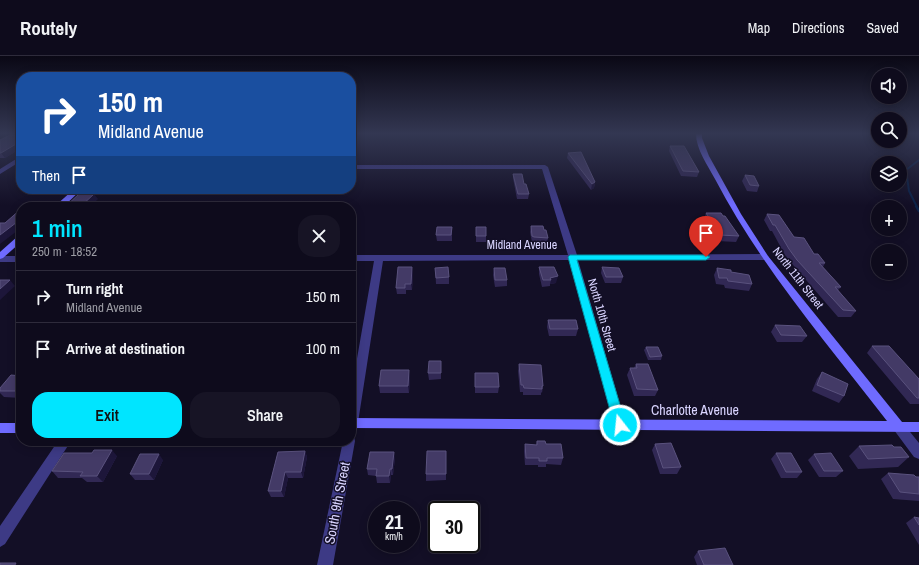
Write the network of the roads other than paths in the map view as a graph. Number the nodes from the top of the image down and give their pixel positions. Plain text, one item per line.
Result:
1 (707, 158) edge
2 (16, 161) edge
3 (0, 166) edge
4 (9, 166) junction
5 (16, 167) edge
6 (356, 167) edge
7 (0, 172) edge
8 (72, 194) edge
9 (64, 202) edge
10 (16, 243) edge
11 (572, 257) junction
12 (765, 257) junction
13 (0, 258) edge
14 (356, 258) edge
15 (379, 258) junction
16 (16, 259) edge
17 (356, 395) edge
18 (356, 425) edge
19 (620, 425) junction
20 (898, 426) junction
21 (919, 427) edge
22 (0, 428) edge
23 (16, 428) edge
24 (62, 446) edge
25 (348, 446) edge
26 (919, 453) edge
27 (0, 539) edge
28 (325, 565) edge

1 - 12 street, North 11th Street
2 - 4 street
3 - 4 street
4 - 5 street
4 - 7 street
6 - 11 street, North 10th Street
8 - 9 street
10 - 13 street
11 - 12 street, Midland Avenue
11 - 15 street, Midland Avenue
11 - 19 street, North 10th Street
12 - 20 street, North 11th Street
13 - 16 street
14 - 15 street, Midland Avenue
15 - 17 street
18 - 19 street, Charlotte Avenue
19 - 20 street, Charlotte Avenue
20 - 21 street, Charlotte Avenue
20 - 26 street
22 - 23 street
24 - 27 street
25 - 28 street, South 9th Street

